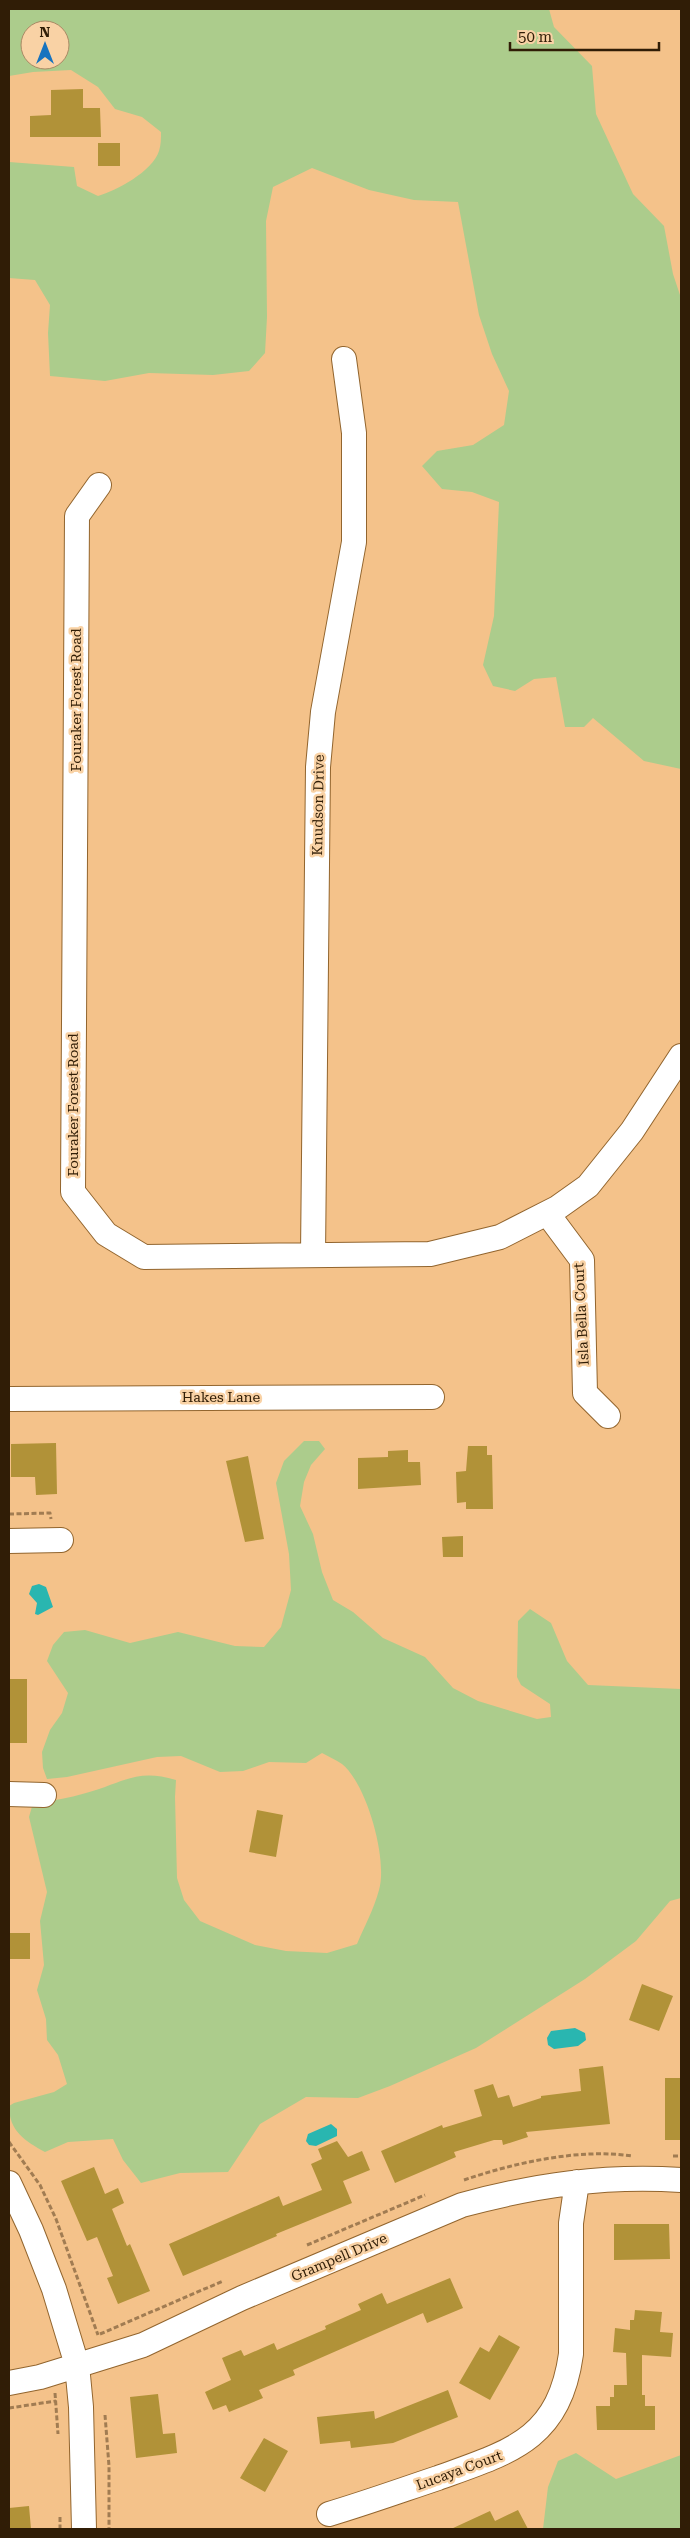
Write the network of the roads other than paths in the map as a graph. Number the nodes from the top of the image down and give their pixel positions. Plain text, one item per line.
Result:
1 (344, 359) dead end
2 (99, 485) dead end
3 (681, 1056) edge
4 (547, 1213) junction
5 (314, 1255) junction
6 (432, 1397) dead end
7 (9, 1399) edge
8 (608, 1416) dead end
9 (61, 1540) dead end
10 (9, 1541) edge
11 (9, 1794) edge
12 (44, 1795) dead end
13 (681, 2180) edge
14 (577, 2182) junction
15 (9, 2183) edge
16 (77, 2365) junction
17 (9, 2383) edge
18 (329, 2514) dead end
19 (84, 2529) edge

1 - 5 street, Knudson Drive
2 - 5 street, Fouraker Forest Road
3 - 4 street, Fouraker Forest Road
4 - 5 street, Fouraker Forest Road
4 - 8 street, Isla Bella Court
6 - 7 street, Hakes Lane
9 - 10 street
11 - 12 street
13 - 14 street, Grampell Drive
14 - 16 street, Grampell Drive
14 - 18 street, Lucaya Court
15 - 16 street
16 - 17 street, Grampell Drive
16 - 19 street

